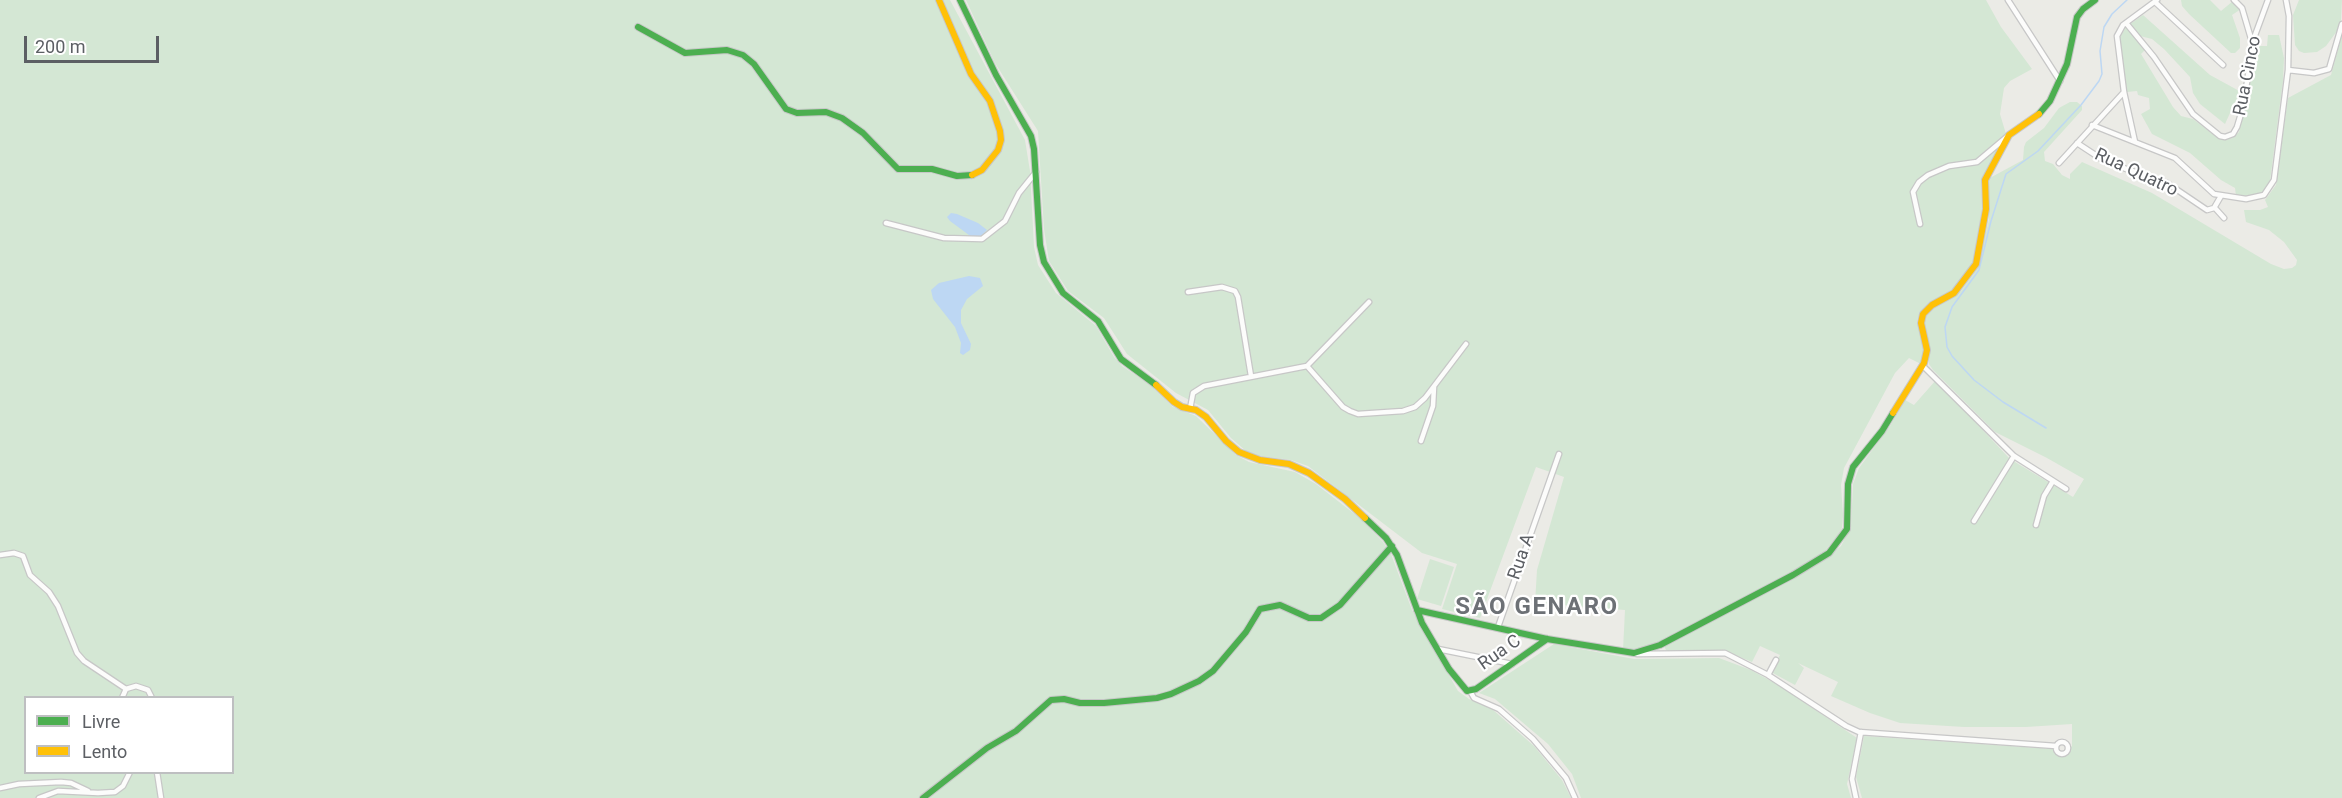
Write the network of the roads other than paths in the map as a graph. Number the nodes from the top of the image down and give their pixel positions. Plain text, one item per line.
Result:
1 (939, 0) edge
2 (960, 0) edge
3 (2008, 0) edge
4 (2095, 0) edge
5 (2234, 0) edge
6 (2268, 0) edge
7 (2286, 0) edge
8 (2156, 1) edge
9 (2126, 23) junction
10 (2342, 24) edge
11 (638, 27) dead end
12 (2253, 44) junction
13 (2223, 66) dead end
14 (2288, 70) junction
15 (2060, 81) junction
16 (2124, 92) junction
17 (2092, 125) junction
18 (2008, 135) junction
19 (2136, 142) junction
20 (2077, 143) junction
21 (2060, 163) dead end
22 (1036, 172) junction
23 (2221, 196) junction
24 (2215, 208) junction
25 (2224, 218) dead end
26 (886, 224) dead end
27 (1920, 224) dead end
28 (1188, 292) dead end
29 (1369, 302) dead end
30 (1466, 344) dead end
31 (1307, 366) junction
32 (1923, 366) junction
33 (1251, 376) junction
34 (1434, 387) junction
35 (1190, 409) junction
36 (1421, 441) dead end
37 (1559, 454) dead end
38 (2014, 456) junction
39 (2053, 481) junction
40 (2066, 489) dead end
41 (1974, 521) dead end
42 (2036, 525) dead end
43 (1392, 546) junction
44 (0, 555) edge
45 (1417, 610) junction
46 (1498, 627) junction
47 (1547, 639) junction
48 (1437, 649) junction
49 (1634, 654) junction
50 (1776, 660) dead end
51 (1512, 664) junction
52 (1768, 675) junction
53 (126, 689) junction
54 (1470, 692) junction
55 (123, 696) edge
56 (151, 696) edge
57 (1861, 732) junction
58 (2056, 746) dead end
59 (129, 774) edge
60 (157, 774) edge
61 (0, 788) edge
62 (90, 792) junction
63 (39, 798) edge
64 (161, 798) edge
65 (923, 798) edge
66 (1575, 798) edge
67 (1856, 798) edge

1 - 11 street
2 - 22 street
3 - 15 street
4 - 15 street
5 - 12 street
6 - 12 street, Rua Cinco
7 - 14 street
8 - 9 street
8 - 13 street
9 - 12 street, Rua Cinco
9 - 16 street
10 - 14 street
14 - 23 street
15 - 18 street
16 - 17 street
16 - 19 street
17 - 19 street
17 - 20 street
18 - 27 street
18 - 32 street
19 - 23 street
20 - 21 street
20 - 24 street, Rua Quatro
22 - 26 street
22 - 35 street
23 - 24 street
24 - 25 street
28 - 33 street
29 - 31 street
30 - 34 street
31 - 33 street
31 - 34 street
32 - 38 street
32 - 49 street
33 - 35 street
34 - 36 street
35 - 43 street
37 - 46 street, Rua A
38 - 39 street
38 - 41 street
39 - 40 street
39 - 42 street
43 - 45 street
43 - 65 street
44 - 53 street
45 - 46 street
45 - 48 street
46 - 47 street
47 - 49 street
47 - 51 street, Rua C
48 - 51 street
48 - 54 street
49 - 52 street
50 - 52 street
51 - 54 street, Rua C
52 - 57 street
53 - 55 street
53 - 56 street
54 - 66 street
57 - 58 street
57 - 67 street
59 - 62 street
60 - 64 street
61 - 62 street
62 - 63 street

